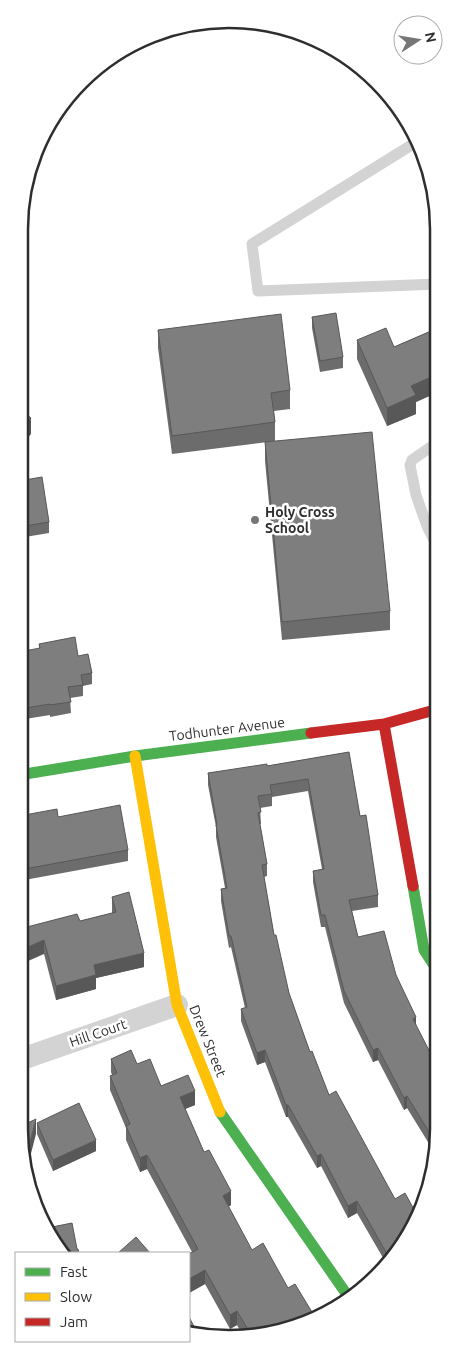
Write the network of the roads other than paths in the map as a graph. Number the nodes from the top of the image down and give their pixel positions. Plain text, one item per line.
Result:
1 (412, 145) edge
2 (430, 284) edge
3 (430, 448) edge
4 (430, 532) edge
5 (430, 711) edge
6 (384, 724) junction
7 (135, 756) junction
8 (28, 774) edge
9 (430, 959) edge
10 (177, 1005) junction
11 (28, 1057) edge
12 (346, 1293) edge

1 - 2 lane
3 - 4 lane
5 - 6 street, Todhunter Avenue
6 - 7 street, Todhunter Avenue
6 - 9 street
7 - 8 street, Todhunter Avenue
7 - 10 street, Drew Street
10 - 11 street, Hill Court
10 - 12 street, Drew Street

